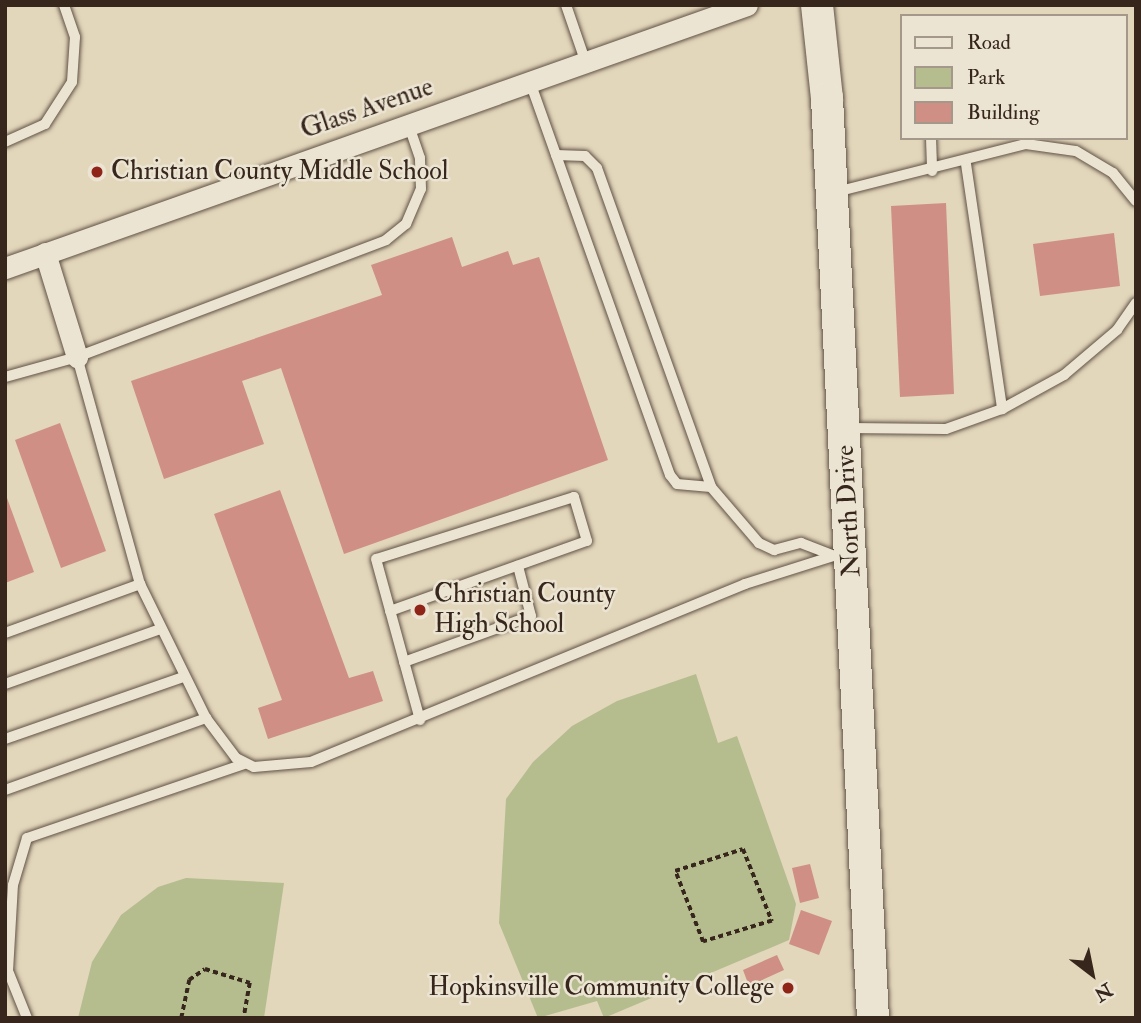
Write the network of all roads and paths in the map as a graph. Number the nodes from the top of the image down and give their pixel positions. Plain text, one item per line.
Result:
1 (64, 5) edge
2 (566, 5) edge
3 (747, 5) edge
4 (817, 5) edge
5 (586, 62) junction
6 (530, 82) junction
7 (408, 124) junction
8 (931, 140) edge
9 (1025, 141) edge
10 (5, 142) edge
11 (556, 155) junction
12 (966, 164) junction
13 (932, 171) junction
14 (832, 192) junction
15 (1136, 201) edge
16 (45, 253) junction
17 (5, 268) edge
18 (1136, 303) edge
19 (77, 357) junction
20 (5, 377) edge
21 (1002, 409) junction
22 (845, 428) junction
23 (711, 487) junction
24 (842, 553) junction
25 (518, 566) junction
26 (140, 584) junction
27 (390, 611) junction
28 (160, 628) junction
29 (5, 634) edge
30 (404, 662) junction
31 (183, 677) junction
32 (5, 684) edge
33 (206, 718) junction
34 (420, 720) junction
35 (5, 738) edge
36 (244, 764) junction
37 (5, 790) edge
38 (9, 889) edge
39 (774, 917) joint
40 (27, 1018) edge
41 (181, 1018) edge
42 (244, 1018) edge
43 (873, 1018) edge

1 - 10 lane
2 - 5 lane
3 - 5 street, Glass Avenue
4 - 14 main road, North Drive
5 - 6 street, Glass Avenue
6 - 7 street, Glass Avenue
6 - 11 lane
7 - 16 street, Glass Avenue
7 - 19 lane
8 - 13 lane
9 - 12 lane
9 - 15 lane
11 - 23 lane
11 - 23 lane
12 - 13 lane
12 - 21 lane
13 - 14 lane
14 - 22 main road, North Drive
16 - 17 street, Glass Avenue
16 - 19 street
18 - 21 lane
19 - 20 lane
19 - 26 lane
21 - 22 lane
22 - 24 main road, North Drive
23 - 24 lane
24 - 34 lane
24 - 43 main road, North Drive
25 - 27 lane
25 - 27 lane
25 - 30 lane
26 - 28 lane
26 - 29 lane
27 - 30 lane
28 - 31 lane
28 - 32 lane
30 - 34 lane
31 - 33 lane
31 - 35 lane
33 - 36 lane
33 - 37 lane
34 - 36 lane
36 - 38 lane
38 - 40 lane
39 - 39 path
41 - 42 path

